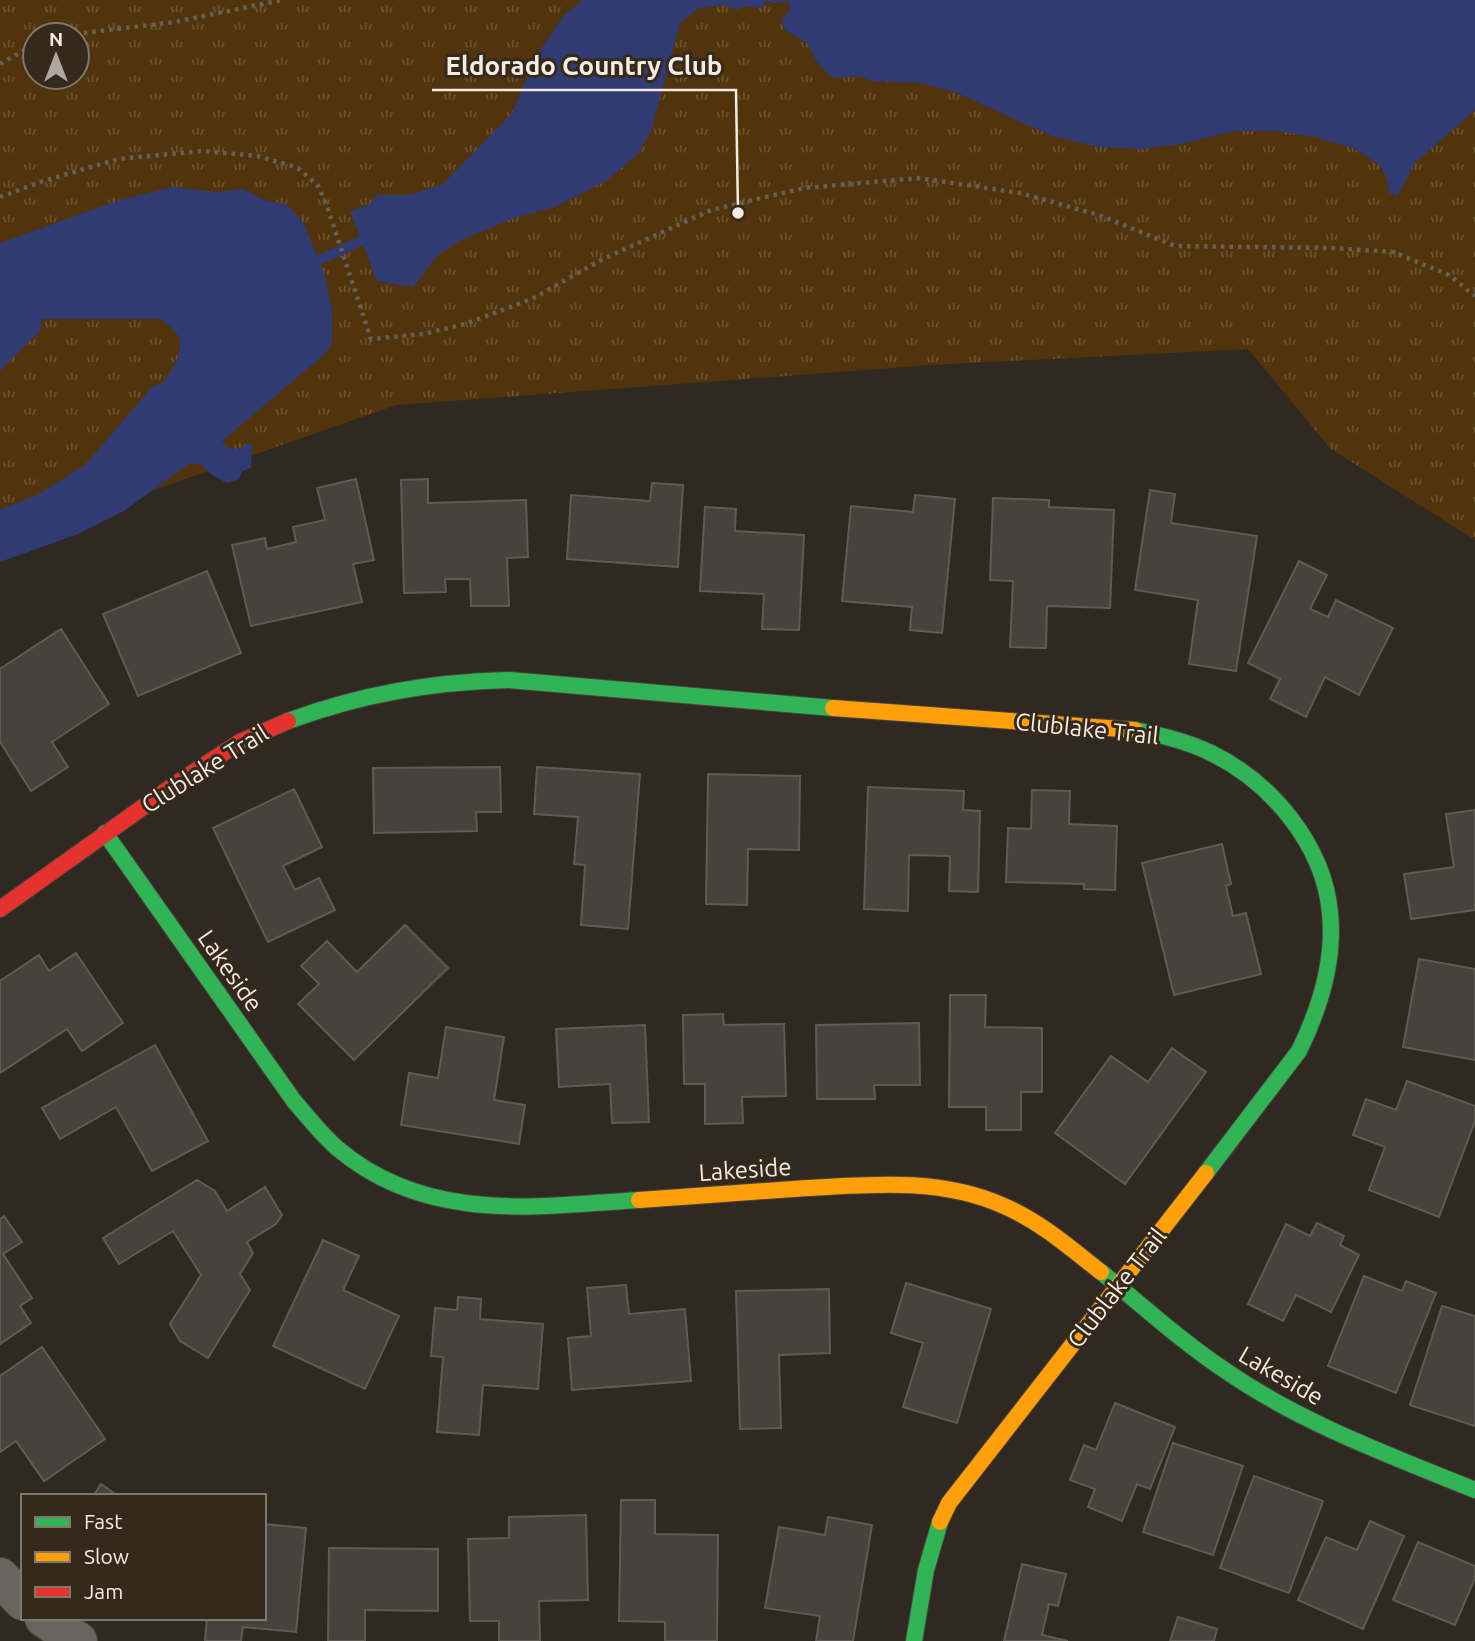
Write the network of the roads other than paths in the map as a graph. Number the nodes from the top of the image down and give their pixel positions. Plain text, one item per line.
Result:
1 (105, 833) junction
2 (0, 909) edge
3 (1119, 1286) junction
4 (1475, 1490) edge
5 (0, 1577) edge
6 (21, 1599) edge
7 (47, 1620) edge
8 (78, 1641) edge
9 (914, 1641) edge

1 - 2 street, Clublake Trail
1 - 3 street, Lakeside
1 - 3 street, Clublake Trail
3 - 4 street, Lakeside
3 - 9 street, Clublake Trail
5 - 6 street
7 - 8 street

